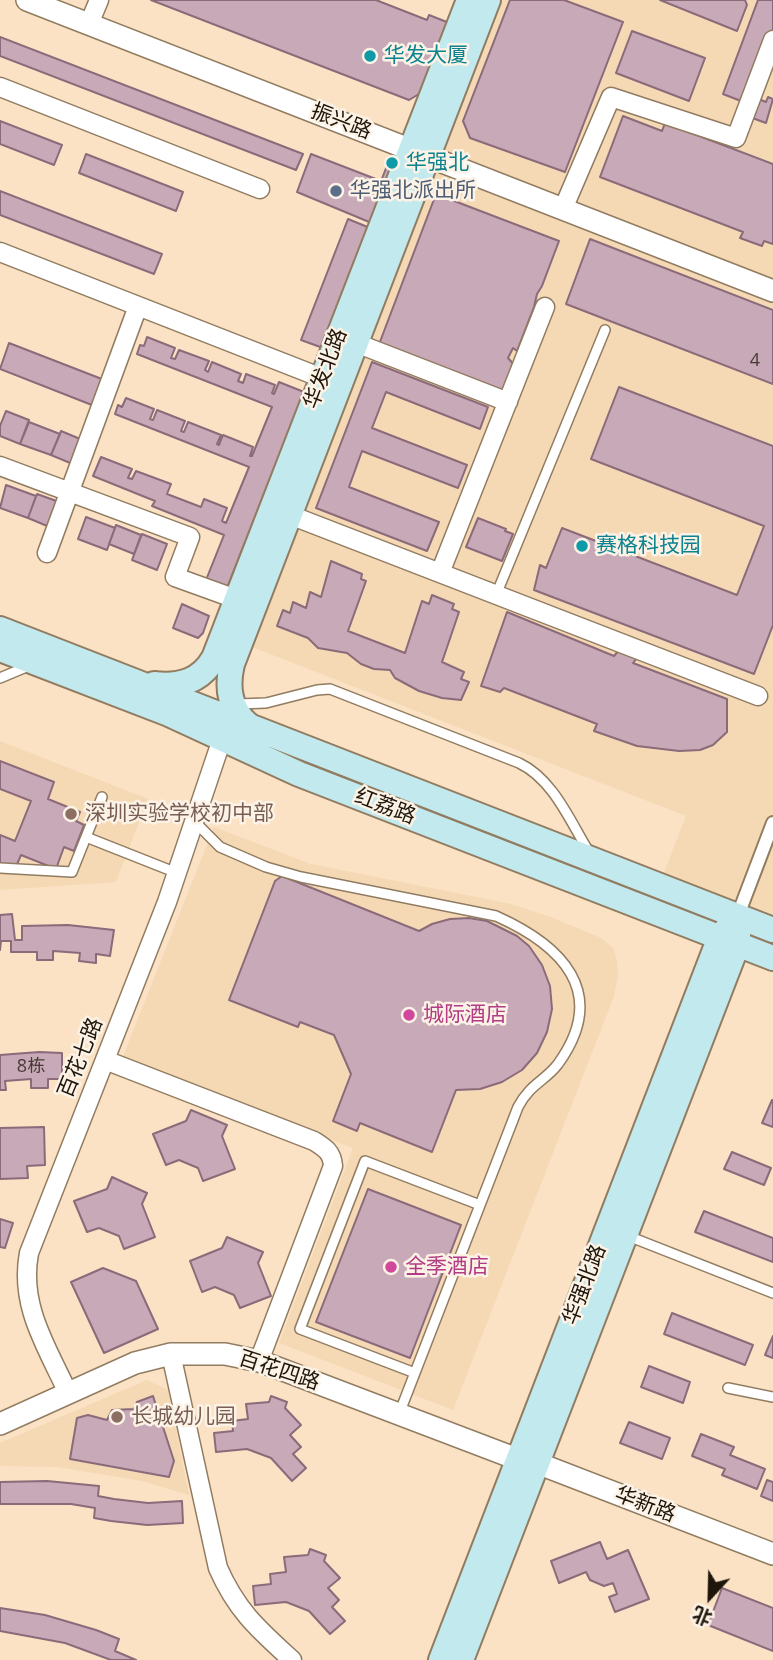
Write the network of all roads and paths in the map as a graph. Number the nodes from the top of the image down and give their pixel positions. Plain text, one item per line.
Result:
1 (27, 0) edge
2 (99, 0) edge
3 (470, 0) edge
4 (488, 0) edge
5 (89, 24) junction
6 (773, 40) edge
7 (0, 87) edge
8 (420, 153) junction
9 (260, 190) dead end
10 (563, 209) junction
11 (0, 252) edge
12 (773, 291) edge
13 (138, 306) junction
14 (545, 307) dead end
15 (605, 330) dead end
16 (356, 343) junction
17 (322, 378) junction
18 (508, 402) junction
19 (0, 466) edge
20 (69, 491) junction
21 (290, 515) junction
22 (47, 553) dead end
23 (440, 573) junction
24 (496, 595) junction
25 (236, 600) junction
26 (0, 629) edge
27 (0, 649) edge
28 (36, 663) junction
29 (0, 678) edge
30 (138, 681) junction
31 (758, 695) dead end
32 (190, 702) junction
33 (232, 704) junction
34 (252, 727) junction
35 (222, 739) junction
36 (102, 797) dead end
37 (195, 822) junction
38 (773, 823) edge
39 (86, 837) junction
40 (594, 860) junction
41 (0, 868) edge
42 (177, 873) junction
43 (738, 915) junction
44 (773, 930) edge
45 (729, 940) junction
46 (773, 958) edge
47 (105, 1060) junction
48 (480, 1205) junction
49 (625, 1234) junction
50 (773, 1293) edge
51 (171, 1354) junction
52 (259, 1361) junction
53 (415, 1373) junction
54 (728, 1388) dead end
55 (68, 1393) junction
56 (773, 1397) edge
57 (399, 1414) junction
58 (0, 1424) edge
59 (527, 1461) junction
60 (773, 1554) edge
61 (292, 1660) edge
62 (441, 1660) edge
63 (461, 1660) edge

1 - 5 street, 振兴路
2 - 5 street
3 - 8 main road, 华发北路
4 - 8 main road, 华发北路
5 - 8 street, 振兴路
6 - 10 street
7 - 9 street
8 - 10 street, 振兴路
8 - 16 main road, 华发北路
8 - 17 main road, 华发北路
10 - 12 street, 振兴路
11 - 13 street
13 - 17 street
13 - 20 street
14 - 18 street
15 - 24 lane
16 - 18 street
16 - 21 main road, 华发北路
17 - 25 main road, 华发北路
18 - 23 street
19 - 20 street
20 - 22 street
20 - 25 street
21 - 23 street
21 - 33 main road, 华发北路
23 - 24 street
24 - 31 street
25 - 30 main road, 华发北路
26 - 30 main road, 红荔路
27 - 28 main road, 红荔路
28 - 29 lane
28 - 35 main road, 红荔路
30 - 32 main road, 红荔路
32 - 33 lane
32 - 34 main road, 红荔路
33 - 34 main road
33 - 40 lane
34 - 40 main road, 红荔路
35 - 37 street, 百花七路
35 - 45 main road, 红荔路
36 - 39 lane
37 - 42 street, 百花七路
37 - 48 lane
38 - 43 street, 华强北路
39 - 41 lane
39 - 42 lane
40 - 43 main road, 红荔路
42 - 47 street, 百花七路
43 - 44 main road, 红荔路
43 - 45 main road, 华强北路
45 - 46 main road, 红荔路
45 - 49 main road, 华强北路
45 - 59 main road, 华强北路
47 - 52 street
47 - 55 street, 百花七路
48 - 53 lane
48 - 53 lane
49 - 50 lane
49 - 59 main road, 华强北路
51 - 52 street, 百花四路
51 - 55 street, 百花四路
51 - 61 street
52 - 57 street, 百花四路
53 - 57 lane
54 - 56 lane
55 - 58 street, 百花四路
57 - 59 street, 百花四路
59 - 60 street, 华新路
59 - 62 main road, 华强北路
59 - 63 main road, 华强北路

